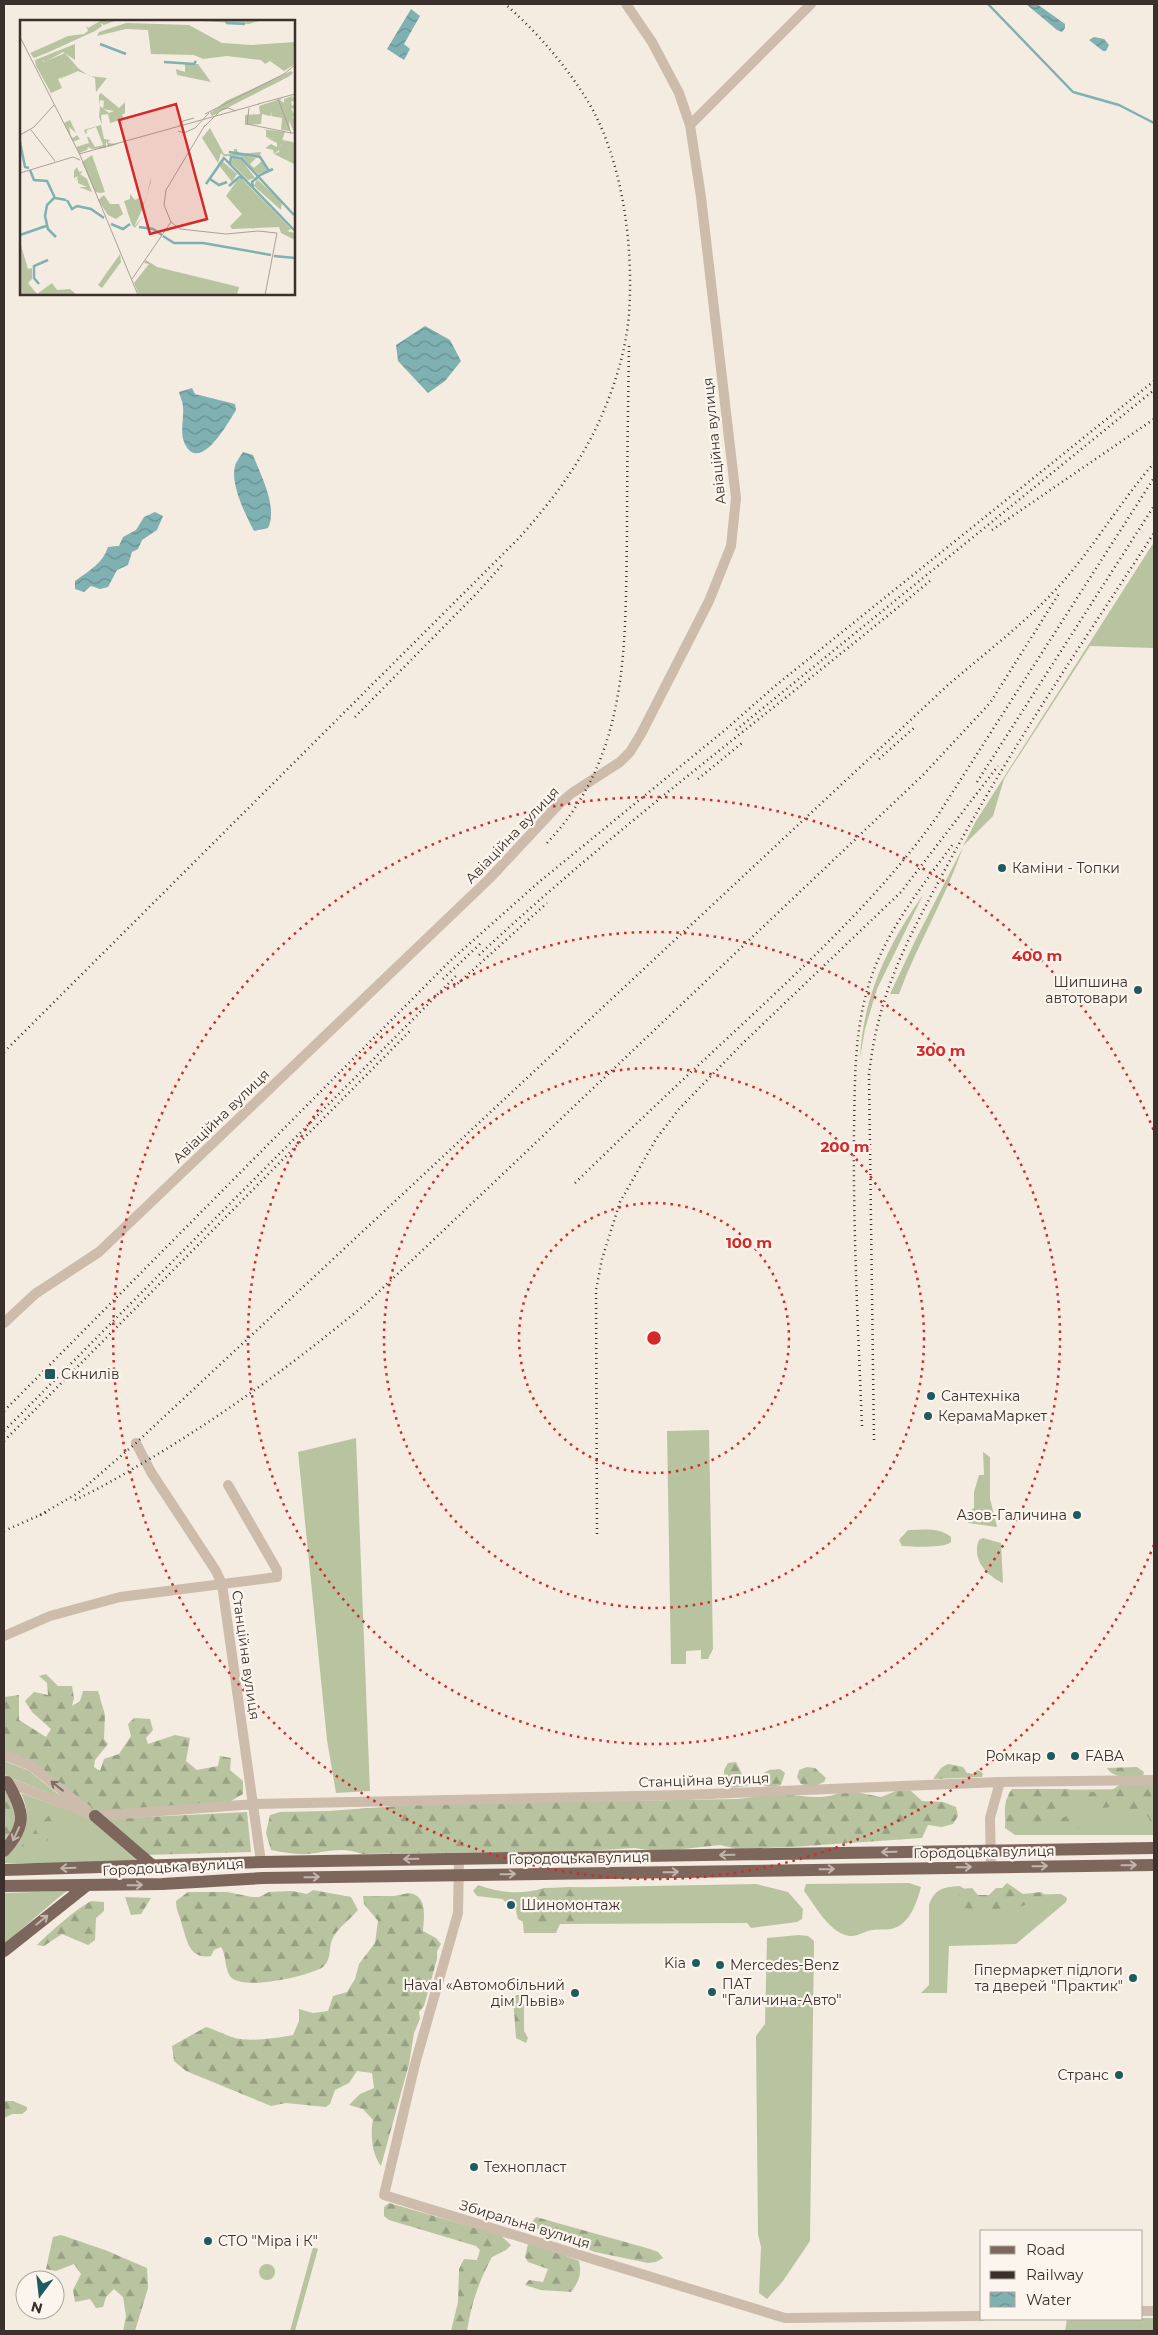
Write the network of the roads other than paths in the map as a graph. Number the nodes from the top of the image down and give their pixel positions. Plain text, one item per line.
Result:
1 (626, 4) edge
2 (811, 4) edge
3 (690, 125) junction
4 (4, 1323) edge
5 (136, 1443) dead end
6 (228, 1485) dead end
7 (222, 1584) junction
8 (4, 1636) edge
9 (4, 1755) edge
10 (1154, 1780) edge
11 (5, 1781) edge
12 (1000, 1782) junction
13 (255, 1804) junction
14 (95, 1816) junction
15 (1154, 1848) edge
16 (990, 1850) junction
17 (4, 1851) edge
18 (459, 1859) junction
19 (261, 1862) junction
20 (152, 1865) junction
21 (1154, 1865) edge
22 (991, 1867) junction
23 (4, 1870) edge
24 (460, 1875) junction
25 (4, 1886) edge
26 (86, 1886) junction
27 (4, 1951) edge
28 (980, 2316) edge

1 - 3 street, Авіаційна вулиця
2 - 3 street
3 - 4 street, Авіаційна вулиця
5 - 7 street, Станційна вулиця
6 - 7 street
7 - 8 street
7 - 13 street, Станційна вулиця
14 -> 9 street
10 - 12 street, Станційна вулиця
11 - 14 street
11 -> 17 main road
12 - 13 street, Станційна вулиця
12 - 16 street
13 - 14 street, Станційна вулиця
13 - 19 street, Станційна вулиця
14 - 20 main road
15 - 16 main road, Городоцька вулиця
16 -> 18 main road, Городоцька вулиця
16 - 22 street
18 -> 19 main road, Городоцька вулиця
18 - 24 street
19 - 20 main road, Городоцька вулиця
20 -> 23 main road, Городоцька вулиця
22 -> 21 main road, Городоцька вулиця
24 -> 22 main road, Городоцька вулиця
26 -> 24 main road, Городоцька вулиця
24 - 28 street, Збиральна вулиця
25 - 26 main road, Городоцька вулиця
27 -> 26 main road

